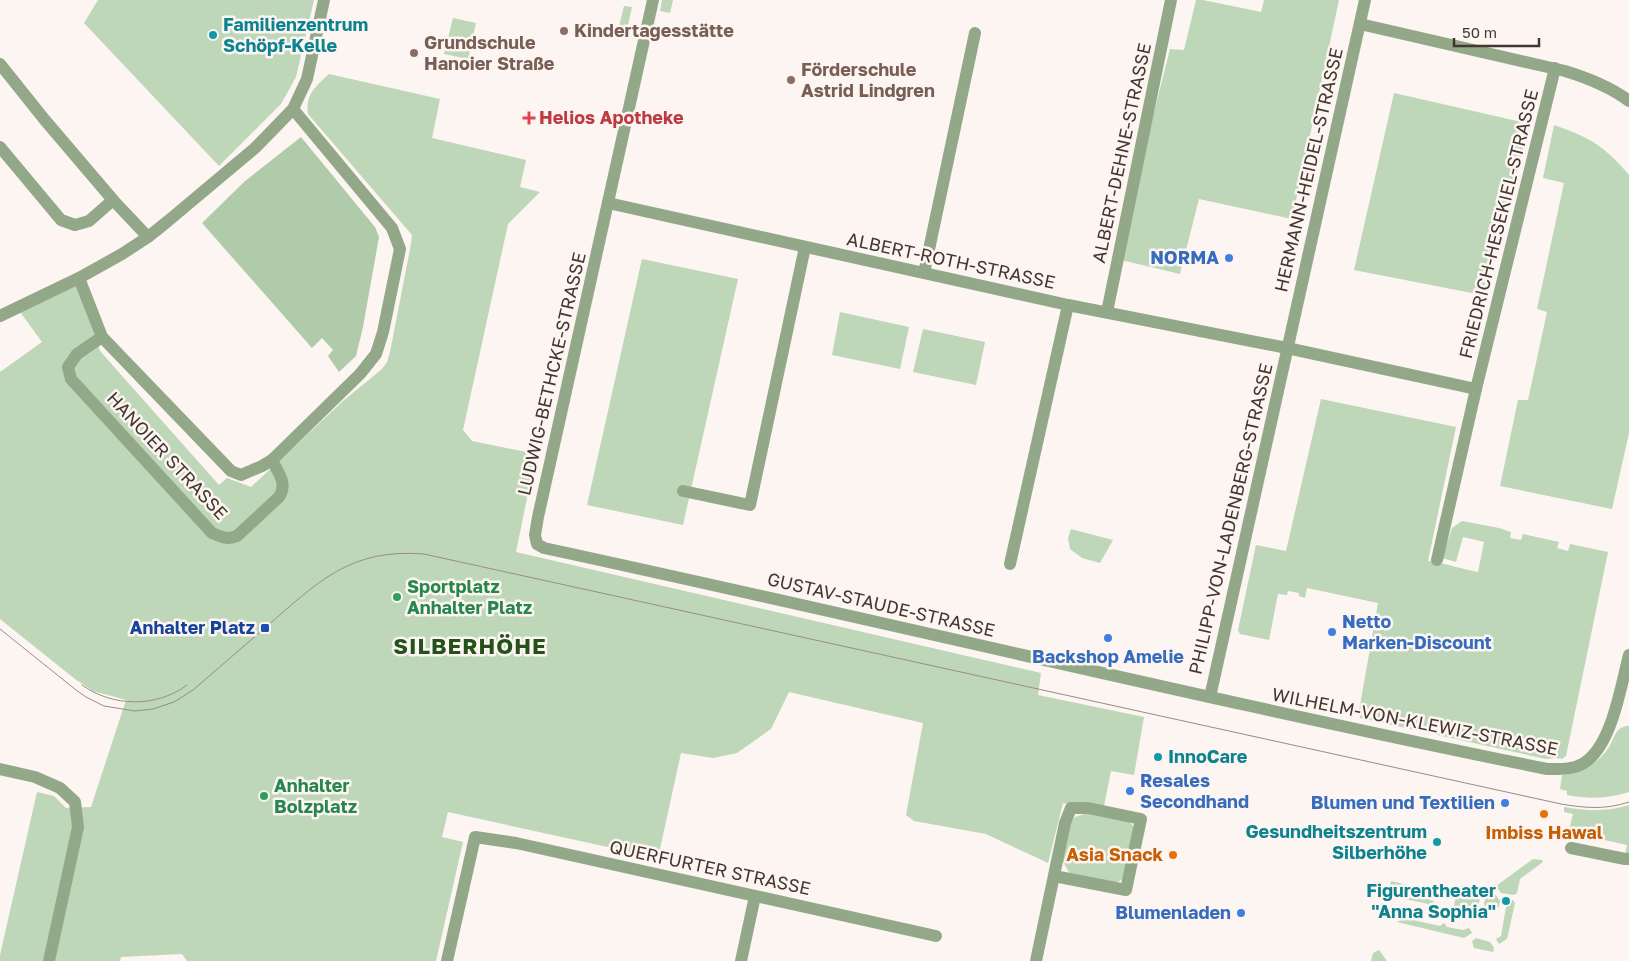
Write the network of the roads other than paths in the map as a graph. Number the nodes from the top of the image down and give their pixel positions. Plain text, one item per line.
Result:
1 (324, 0) edge
2 (653, 0) edge
3 (1171, 0) edge
4 (1365, 0) edge
5 (1360, 24) junction
6 (975, 33) dead end
7 (0, 64) edge
8 (1555, 68) junction
9 (1629, 101) edge
10 (293, 109) junction
11 (0, 147) edge
12 (113, 200) junction
13 (608, 203) junction
14 (148, 237) junction
15 (805, 247) junction
16 (924, 273) junction
17 (80, 278) junction
18 (1068, 305) junction
19 (1107, 312) junction
20 (0, 316) edge
21 (102, 336) junction
22 (1287, 348) junction
23 (1476, 389) junction
24 (272, 460) junction
25 (683, 491) dead end
26 (544, 548) joint
27 (1437, 560) dead end
28 (1010, 564) dead end
29 (1629, 655) edge
30 (1210, 697) junction
31 (0, 769) edge
32 (1571, 848) dead end
33 (1629, 859) edge
34 (1054, 876) junction
35 (755, 896) junction
36 (936, 936) dead end
37 (49, 961) edge
38 (447, 961) edge
39 (741, 961) edge
40 (1036, 961) edge

1 - 10 street
2 - 13 street
3 - 19 street, ALBERT-DEHNE-STRASSE
4 - 5 street, HERMANN-HEIDEL-STRASSE
5 - 8 street
5 - 22 street, HERMANN-HEIDEL-STRASSE
6 - 16 street
7 - 12 street
8 - 9 street
8 - 23 street, FRIEDRICH-HESEKIEL-STRASSE
10 - 14 street
10 - 24 street, HANOIER STRASSE
11 - 12 street
12 - 14 street
13 - 15 street, ALBERT-ROTH-STRASSE
13 - 26 street, LUDWIG-BETHCKE-STRASSE
14 - 17 street
15 - 16 street, ALBERT-ROTH-STRASSE
15 - 25 street
16 - 18 street, ALBERT-ROTH-STRASSE
17 - 20 street
17 - 21 street, HANOIER STRASSE
18 - 19 street, ALBERT-ROTH-STRASSE
18 - 28 street
19 - 22 street, ALBERT-ROTH-STRASSE
21 - 24 street, HANOIER STRASSE
21 - 24 street, HANOIER STRASSE
22 - 23 street
22 - 30 street, PHILIPP-VON-LADENBERG-STRASSE
23 - 27 street, FRIEDRICH-HESEKIEL-STRASSE
26 - 30 street, GUSTAV-STAUDE-STRASSE
29 - 30 street, WILHELM-VON-KLEWIZ-STRASSE
31 - 37 street
32 - 33 street
34 - 34 street
34 - 40 street
35 - 36 street, QUERFURTER STRASSE
35 - 38 street, QUERFURTER STRASSE
35 - 39 street

